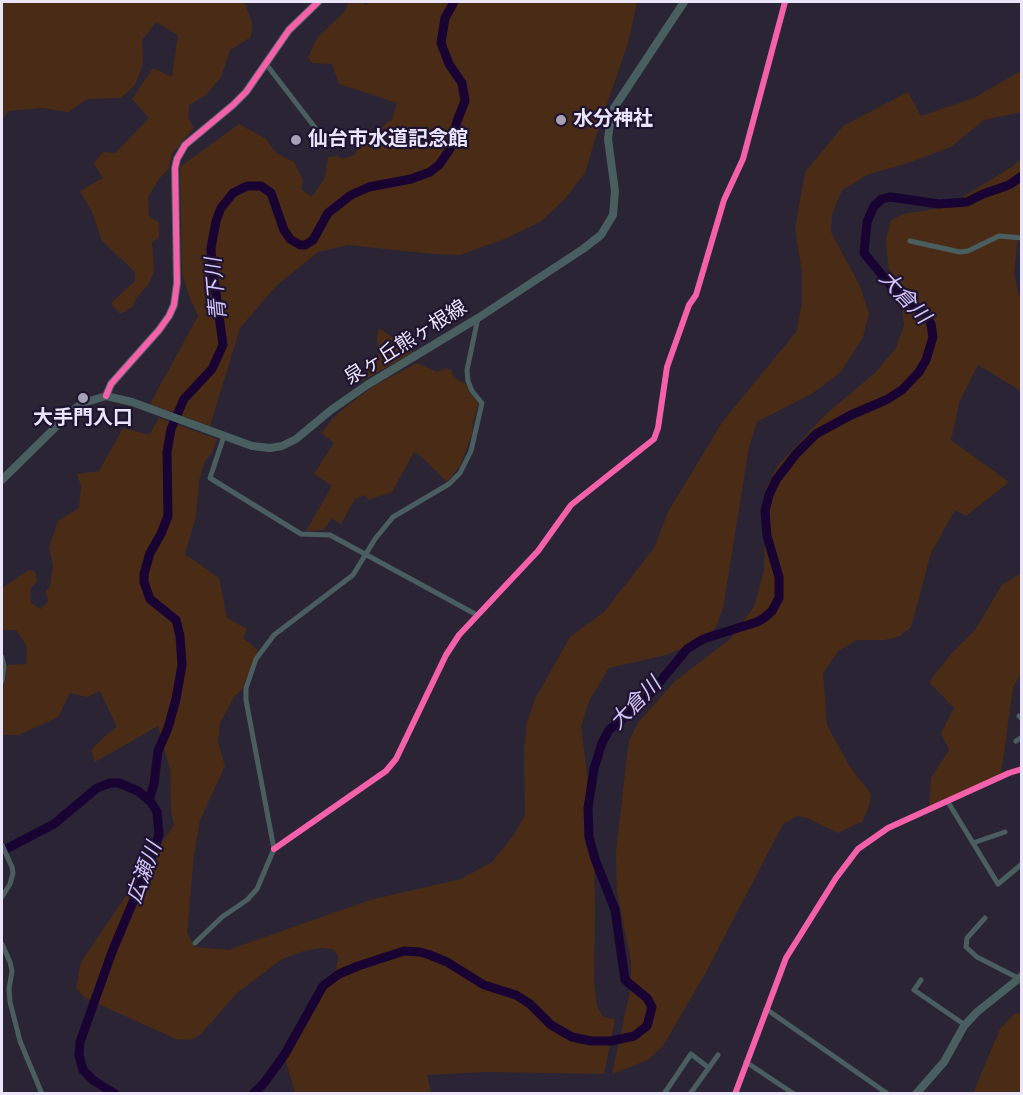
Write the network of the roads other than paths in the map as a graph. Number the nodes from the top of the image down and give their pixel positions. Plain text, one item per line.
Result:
1 (318, 2) edge
2 (684, 2) edge
3 (785, 2) edge
4 (266, 64) junction
5 (330, 139) dead end
6 (1022, 238) edge
7 (910, 241) dead end
8 (478, 318) junction
9 (106, 396) junction
10 (224, 436) junction
11 (2, 480) edge
12 (366, 555) junction
13 (477, 615) junction
14 (2, 657) edge
15 (2, 681) edge
16 (1022, 769) edge
17 (948, 802) junction
18 (1005, 832) dead end
19 (973, 843) junction
20 (2, 845) edge
21 (274, 849) junction
22 (1022, 864) edge
23 (2, 897) edge
24 (985, 918) dead end
25 (195, 943) dead end
26 (2, 944) edge
27 (1020, 977) edge
28 (921, 980) dead end
29 (766, 1009) junction
30 (965, 1025) junction
31 (718, 1055) dead end
32 (746, 1062) junction
33 (709, 1068) junction
34 (42, 1094) edge
35 (664, 1094) edge
36 (690, 1094) edge
37 (735, 1094) edge
38 (794, 1094) edge
39 (888, 1094) edge
40 (916, 1094) edge

1 - 4 main road
2 - 8 main road, 泉ヶ丘熊ヶ根線
3 - 13 street
4 - 5 street
4 - 9 main road
6 - 7 street
8 - 10 main road, 泉ヶ丘熊ヶ根線
8 - 12 street
9 - 10 main road, 泉ヶ丘熊ヶ根線
9 - 11 main road
10 - 12 street
12 - 13 street
12 - 21 street
13 - 21 street
14 - 15 street
16 - 17 street
17 - 19 street
17 - 29 street
18 - 19 street
19 - 22 street
20 - 23 street
21 - 25 street
24 - 27 street
26 - 34 street
27 - 30 main road
28 - 30 street
29 - 32 street
29 - 39 street
30 - 40 main road
31 - 33 street
32 - 37 street
32 - 38 street
33 - 35 street
33 - 36 street

